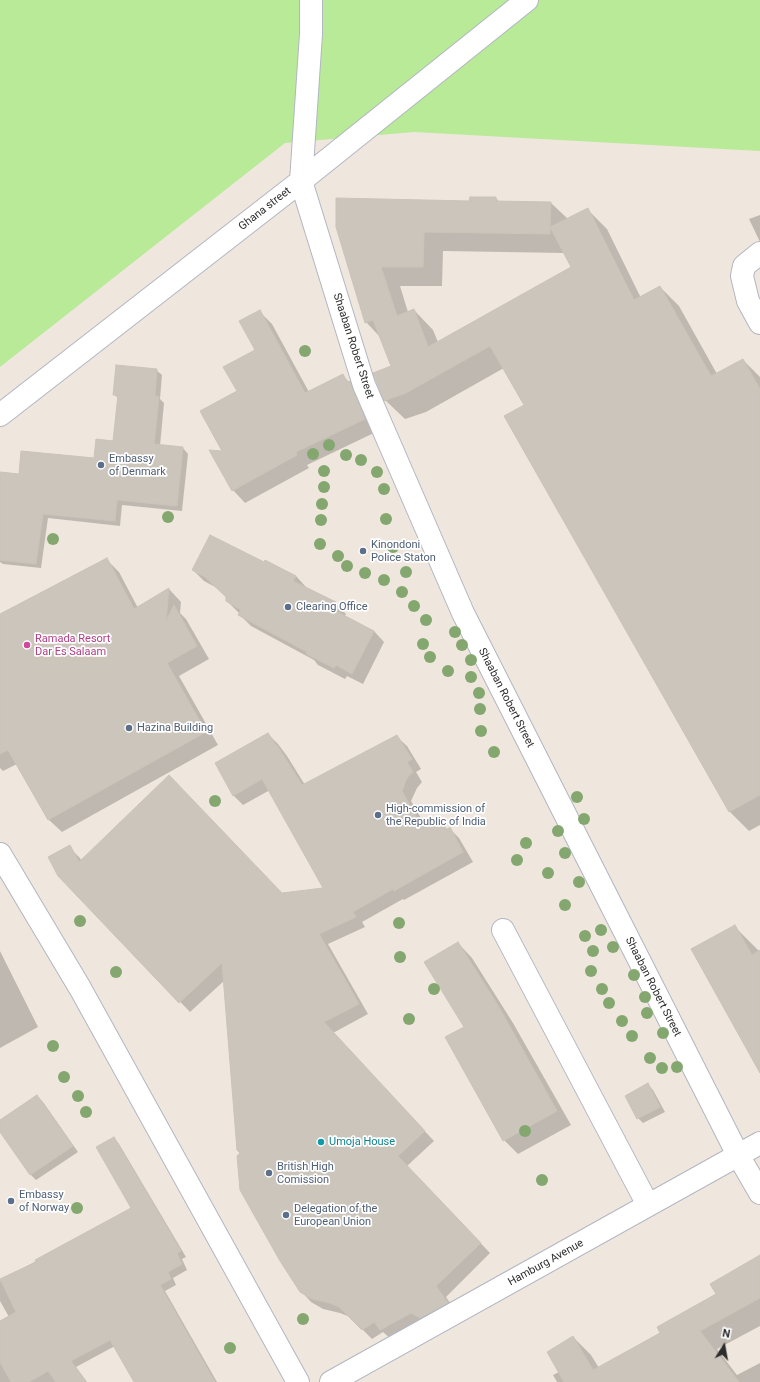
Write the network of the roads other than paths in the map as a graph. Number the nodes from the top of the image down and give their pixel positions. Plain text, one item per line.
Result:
1 (311, 0) edge
2 (527, 0) edge
3 (301, 181) junction
4 (760, 253) edge
5 (760, 323) edge
6 (0, 415) edge
7 (0, 854) edge
8 (503, 930) dead end
9 (760, 1143) edge
10 (738, 1155) junction
11 (760, 1193) edge
12 (648, 1205) junction
13 (298, 1382) edge
14 (331, 1382) edge

1 - 3 street
2 - 3 street, Ghana street
3 - 6 street, Ghana street
3 - 10 street, Shaaban Robert Street
4 - 5 street
7 - 13 street
8 - 12 street
9 - 10 street, Hamburg Avenue
10 - 11 street, Shaaban Robert Street
10 - 12 street, Hamburg Avenue
12 - 14 street, Hamburg Avenue

